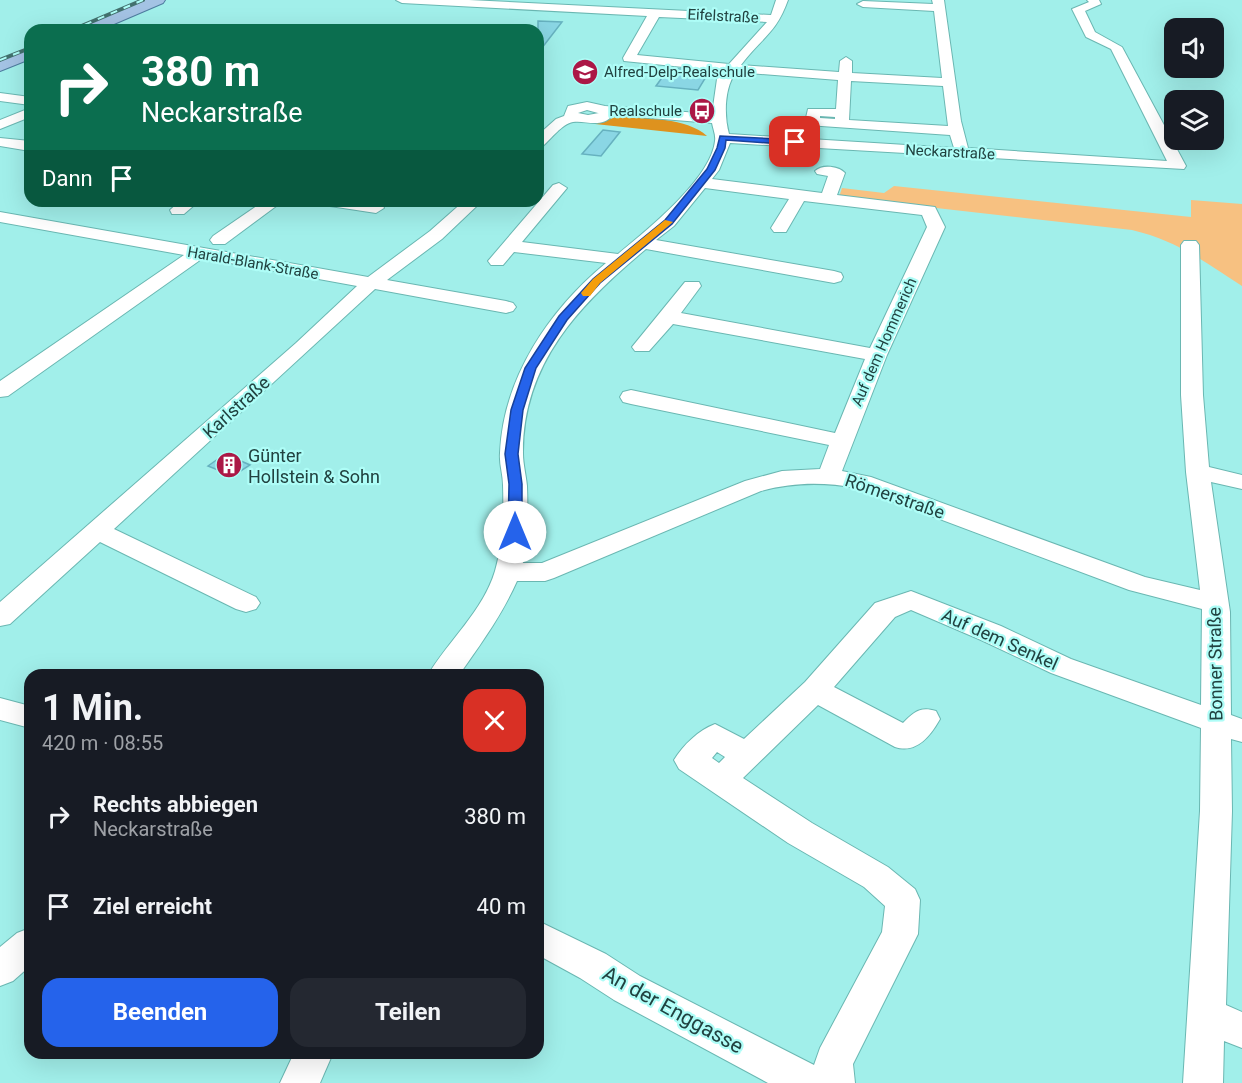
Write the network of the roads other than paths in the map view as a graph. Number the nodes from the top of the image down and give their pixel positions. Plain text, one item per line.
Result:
1 (158, 0) edge
2 (402, 0) edge
3 (646, 0) edge
4 (782, 0) edge
5 (1093, 0) edge
6 (456, 1) edge
7 (938, 4) edge
8 (863, 5) edge
9 (634, 12) junction
10 (655, 13) junction
11 (775, 19) junction
12 (101, 24) edge
13 (24, 56) edge
14 (846, 59) dead end
15 (0, 66) edge
16 (734, 68) junction
17 (844, 77) junction
18 (948, 82) junction
19 (0, 87) edge
20 (0, 97) edge
21 (24, 100) edge
22 (24, 115) edge
23 (0, 125) edge
24 (720, 128) junction
25 (956, 131) junction
26 (544, 138) edge
27 (0, 142) edge
28 (24, 152) edge
29 (24, 153) edge
30 (962, 153) junction
31 (0, 155) edge
32 (823, 171) dead end
33 (702, 183) junction
34 (559, 188) dead end
35 (799, 195) junction
36 (544, 198) edge
37 (828, 198) junction
38 (23, 207) dead end
39 (266, 207) edge
40 (369, 207) edge
41 (467, 207) edge
42 (535, 207) edge
43 (376, 208) dead end
44 (2, 219) edge
45 (780, 228) dead end
46 (219, 240) dead end
47 (642, 243) junction
48 (1190, 245) dead end
49 (511, 246) junction
50 (199, 253) junction
51 (623, 260) junction
52 (497, 261) dead end
53 (834, 277) dead end
54 (371, 283) junction
55 (692, 286) dead end
56 (506, 307) dead end
57 (668, 318) junction
58 (642, 348) dead end
59 (878, 355) junction
60 (0, 390) edge
61 (631, 397) dead end
62 (842, 441) junction
63 (1198, 472) junction
64 (829, 475) junction
65 (1242, 482) edge
66 (97, 531) junction
67 (508, 572) junction
68 (246, 603) dead end
69 (1215, 603) junction
70 (0, 617) edge
71 (447, 669) edge
72 (815, 690) junction
73 (0, 710) edge
74 (24, 716) edge
75 (925, 719) dead end
76 (1229, 727) edge
77 (544, 940) edge
78 (24, 949) edge
79 (0, 969) edge
80 (1207, 1016) junction
81 (1242, 1030) edge
82 (311, 1059) edge
83 (300, 1083) edge
84 (808, 1083) edge
85 (835, 1083) edge
86 (1203, 1083) edge

1 - 12 main road
2 - 6 street, Eifelstraße
3 - 9 street
4 - 11 street
5 - 30 street, Neckarstraße
6 - 9 street, Eifelstraße
7 - 8 street
7 - 18 street
9 - 10 street, Eifelstraße
10 - 11 street, Eifelstraße
10 - 16 street
11 - 16 street
13 - 15 main road
14 - 17 street
16 - 17 street
16 - 24 street
17 - 18 street
17 - 25 street
18 - 25 street
19 - 20 street
20 - 21 street
22 - 23 street
24 - 26 street
24 - 30 street, Neckarstraße
24 - 33 street
25 - 30 street
27 - 28 street
29 - 31 street
32 - 37 street
33 - 35 street
33 - 47 street
34 - 36 street
35 - 37 street
35 - 45 street
37 - 59 street, Auf dem Hommerich
38 - 44 street
39 - 46 street
40 - 43 street
41 - 54 street, Karlstraße
42 - 49 street
44 - 50 street, Harald-Blank-Straße
47 - 51 street
47 - 53 street
48 - 63 street, Bonner Straße
49 - 51 street
49 - 52 street
50 - 54 street, Harald-Blank-Straße
50 - 60 street
51 - 67 street
54 - 56 street, Harald-Blank-Straße
54 - 66 street, Karlstraße
55 - 57 street
57 - 58 street
57 - 59 street
59 - 62 street, Auf dem Hommerich
61 - 62 street
62 - 64 street, Auf dem Hommerich
63 - 65 street
63 - 69 street, Bonner Straße
64 - 67 street, Römerstraße
64 - 69 street, Römerstraße
66 - 68 street
66 - 70 street, Karlstraße
67 - 71 street
69 - 76 street, Bonner Straße
72 - 75 street
72 - 76 street, Auf dem Senkel
72 - 85 street, Auf dem Senkel
73 - 74 street
76 - 80 street, Bonner Straße
77 - 84 street, An der Enggasse
78 - 79 street
80 - 81 street
80 - 86 street, Bonner Straße
82 - 83 street

